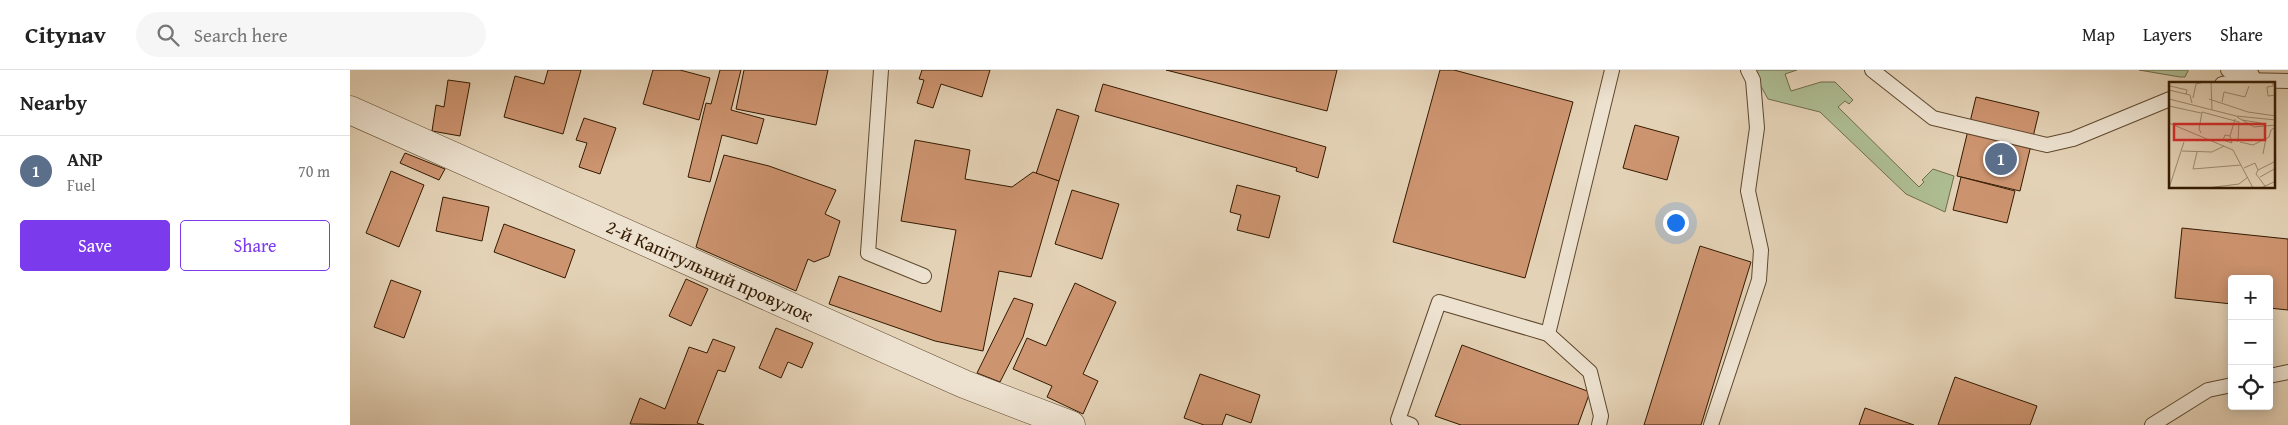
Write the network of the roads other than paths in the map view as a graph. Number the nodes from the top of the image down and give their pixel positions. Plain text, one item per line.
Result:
1 (881, 70) edge
2 (1612, 70) edge
3 (1748, 70) edge
4 (1872, 70) edge
5 (2228, 70) edge
6 (2286, 81) edge
7 (2232, 82) edge
8 (2169, 99) edge
9 (350, 110) edge
10 (924, 276) dead end
11 (1548, 334) junction
12 (2288, 372) edge
13 (2273, 375) edge
14 (2228, 386) edge
15 (1071, 425) edge
16 (1411, 425) edge
17 (1599, 425) edge
18 (1711, 425) edge
19 (2152, 425) edge

1 - 10 lane
2 - 11 lane
3 - 18 lane
4 - 8 lane
5 - 6 lane
6 - 7 lane
9 - 15 street, 2-й Капітульний провулок
11 - 16 lane
11 - 17 lane
12 - 13 lane
14 - 19 lane

